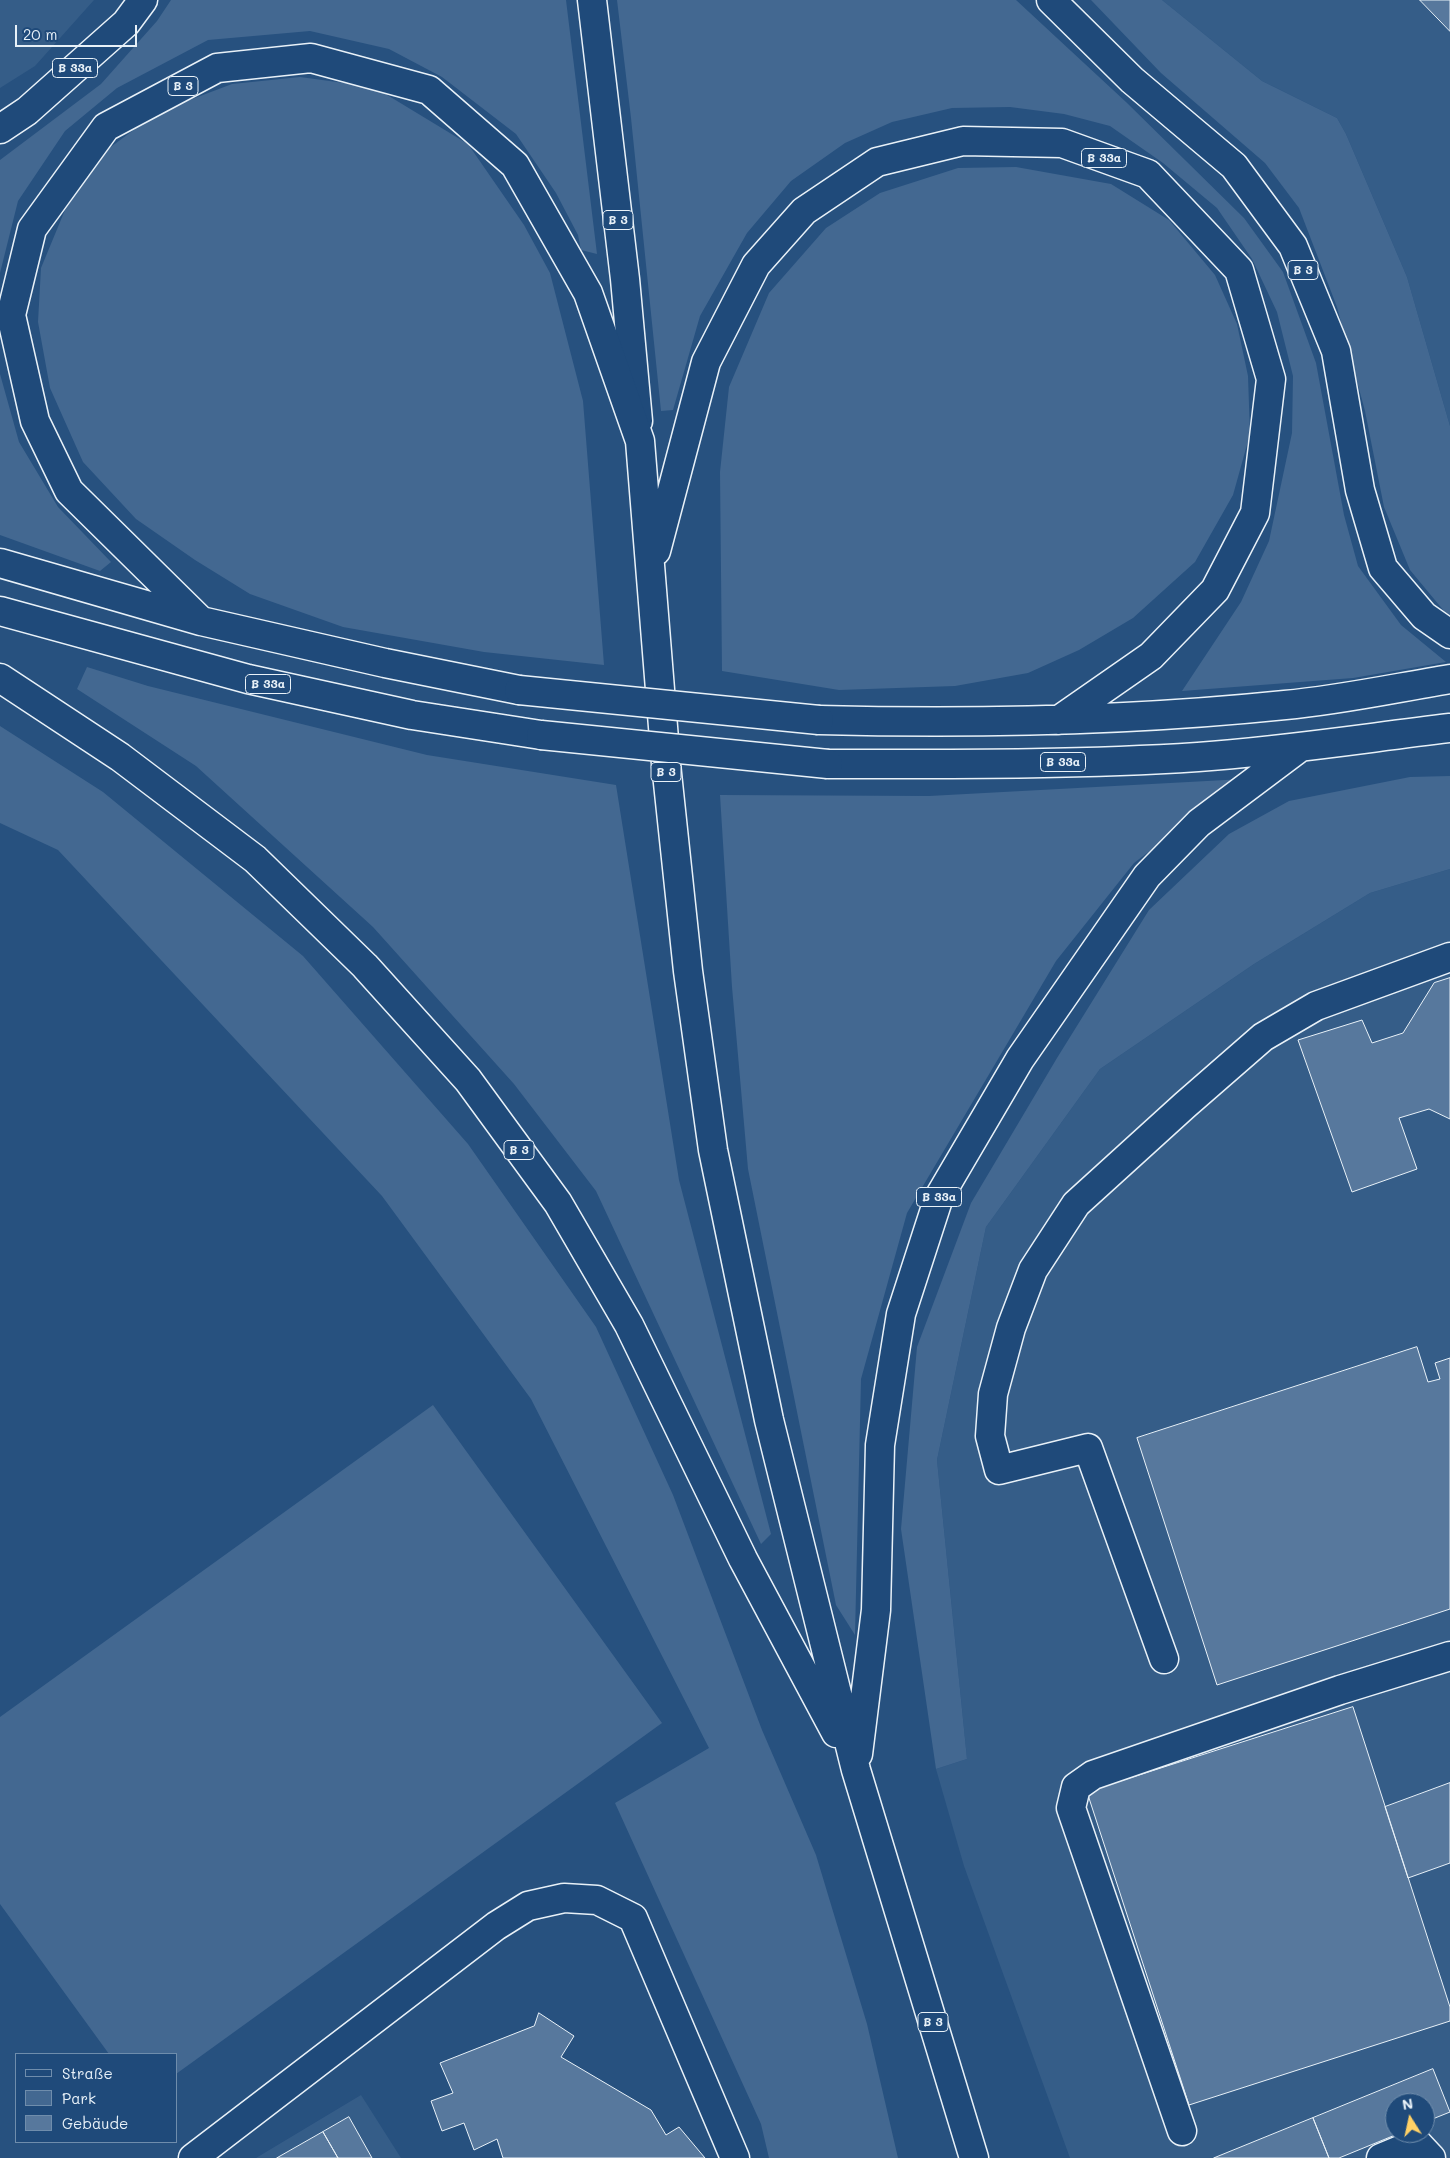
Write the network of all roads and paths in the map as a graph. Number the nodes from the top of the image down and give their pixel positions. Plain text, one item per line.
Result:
1 (143, 0) edge
2 (592, 0) edge
3 (1051, 0) edge
4 (0, 129) edge
5 (640, 441) junction
6 (0, 563) edge
7 (651, 572) junction
8 (0, 611) edge
9 (201, 621) junction
10 (1450, 634) edge
11 (0, 678) edge
12 (1450, 679) edge
13 (1058, 720) junction
14 (1450, 728) edge
15 (1298, 748) junction
16 (1450, 957) edge
17 (1450, 1656) edge
18 (1164, 1659) dead end
19 (856, 1770) junction
20 (1182, 2131) dead end
21 (969, 2152) edge
22 (193, 2158) edge
23 (735, 2158) edge
24 (1381, 2158) edge
25 (1431, 2158) edge

1 - 4 main road, B 33a
2 - 5 main road, B 3
3 - 10 main road, B 3
5 - 7 main road, B 3
5 - 9 main road, B 3
6 - 9 main road
7 - 13 main road, B 33a
7 - 19 main road, B 3
8 - 15 main road, B 33a, bridge
9 - 13 main road, bridge
11 - 19 main road, B 3
12 - 13 main road
14 - 15 main road, B 33a
15 - 19 main road, B 33a
16 - 18 main road
17 - 20 main road
19 - 21 main road, B 3
22 - 23 main road
24 - 25 main road

